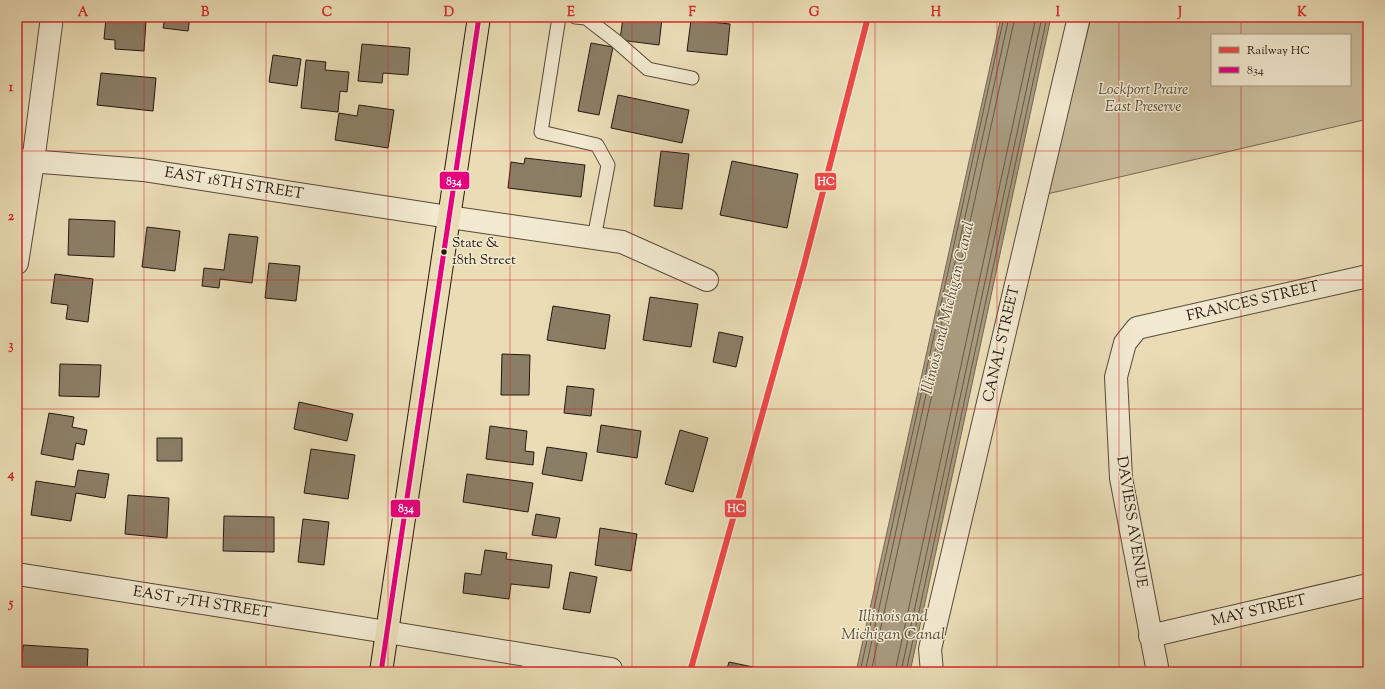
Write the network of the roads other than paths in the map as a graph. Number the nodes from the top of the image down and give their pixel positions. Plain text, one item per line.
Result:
1 (52, 17) edge
2 (479, 17) edge
3 (559, 17) edge
4 (575, 17) edge
5 (1079, 17) edge
6 (692, 78) dead end
7 (25, 161) edge
8 (449, 217) junction
9 (594, 238) junction
10 (17, 263) edge
11 (1368, 276) edge
12 (707, 280) dead end
13 (1137, 328) joint
14 (17, 574) edge
15 (1368, 586) edge
16 (387, 632) junction
17 (1150, 636) junction
18 (529, 664) edge
19 (611, 669) dead end
20 (381, 672) edge
21 (932, 672) edge
22 (1158, 672) edge

1 - 7 street
2 - 8 main road
3 - 9 lane
4 - 6 lane
5 - 21 street, CANAL STREET
7 - 8 street, EAST 18TH STREET
7 - 10 street
8 - 9 street, EAST 18TH STREET
8 - 16 main road
9 - 12 street, EAST 18TH STREET
11 - 13 street, FRANCES STREET
13 - 17 street, DAVIESS AVENUE
14 - 16 street, EAST 17TH STREET
15 - 17 street, MAY STREET
16 - 18 street, EAST 17TH STREET
16 - 20 main road
17 - 22 street, DAVIESS AVENUE
18 - 19 street, EAST 17TH STREET

